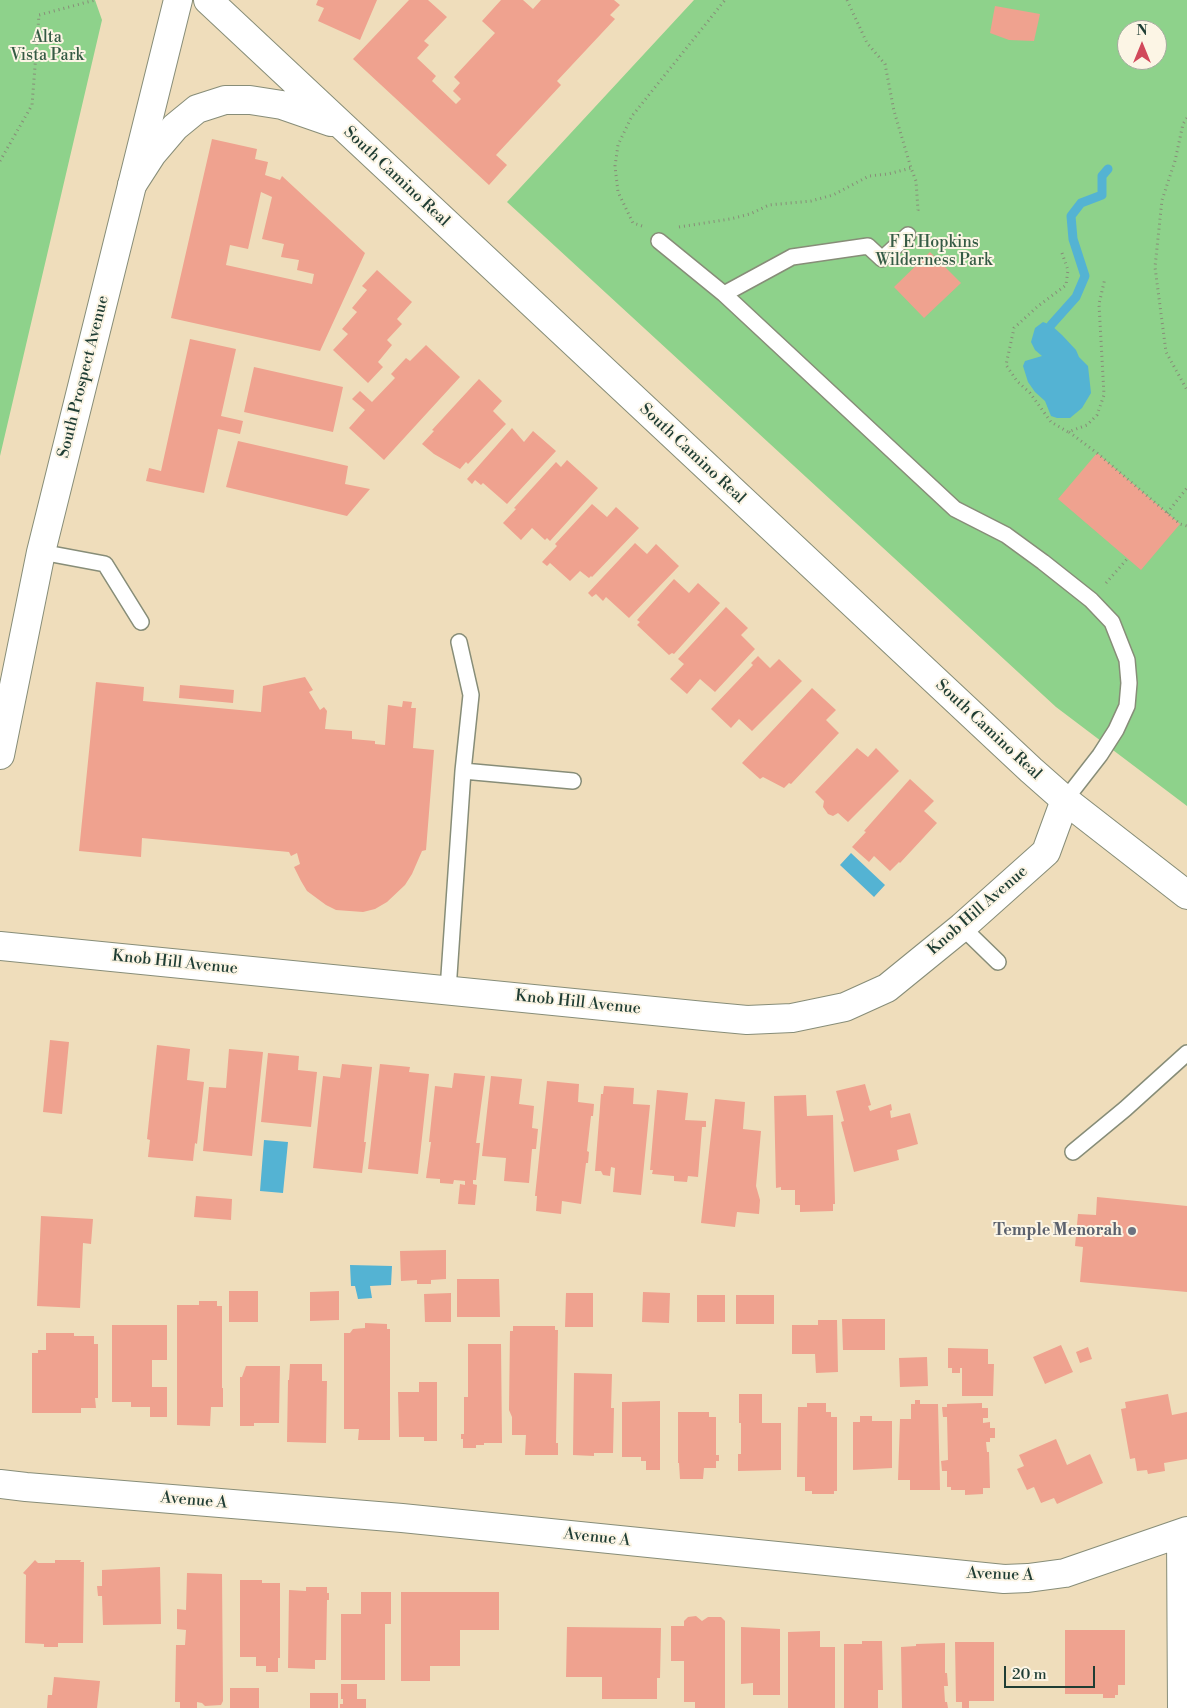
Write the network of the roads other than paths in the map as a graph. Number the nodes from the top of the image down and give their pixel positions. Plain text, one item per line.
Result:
1 (178, 0) edge
2 (208, 0) edge
3 (342, 127) junction
4 (132, 185) junction
5 (908, 235) road end
6 (659, 241) road end
7 (724, 294) junction
8 (41, 552) junction
9 (141, 622) dead end
10 (459, 642) dead end
11 (0, 755) edge
12 (462, 771) junction
13 (573, 781) dead end
14 (1065, 800) junction
15 (1187, 895) edge
16 (962, 927) junction
17 (0, 946) edge
18 (998, 962) dead end
19 (448, 990) junction
20 (1186, 1054) edge
21 (1073, 1152) dead end
22 (0, 1484) edge
23 (1184, 1532) edge
24 (1182, 1708) edge

1 - 4 street, South Prospect Avenue
2 - 3 street, South Camino Real
3 - 4 street
3 - 14 street, South Camino Real
4 - 8 street, South Prospect Avenue
5 - 7 lane
6 - 7 lane
7 - 14 lane
8 - 9 lane
8 - 11 street, South Prospect Avenue
10 - 12 lane
12 - 13 lane
12 - 19 lane
14 - 15 street, South Camino Real
14 - 16 street, Knob Hill Avenue
16 - 18 lane
16 - 19 street, Knob Hill Avenue
17 - 19 street, Knob Hill Avenue
20 - 21 lane
22 - 23 street, Avenue A
23 - 24 street

